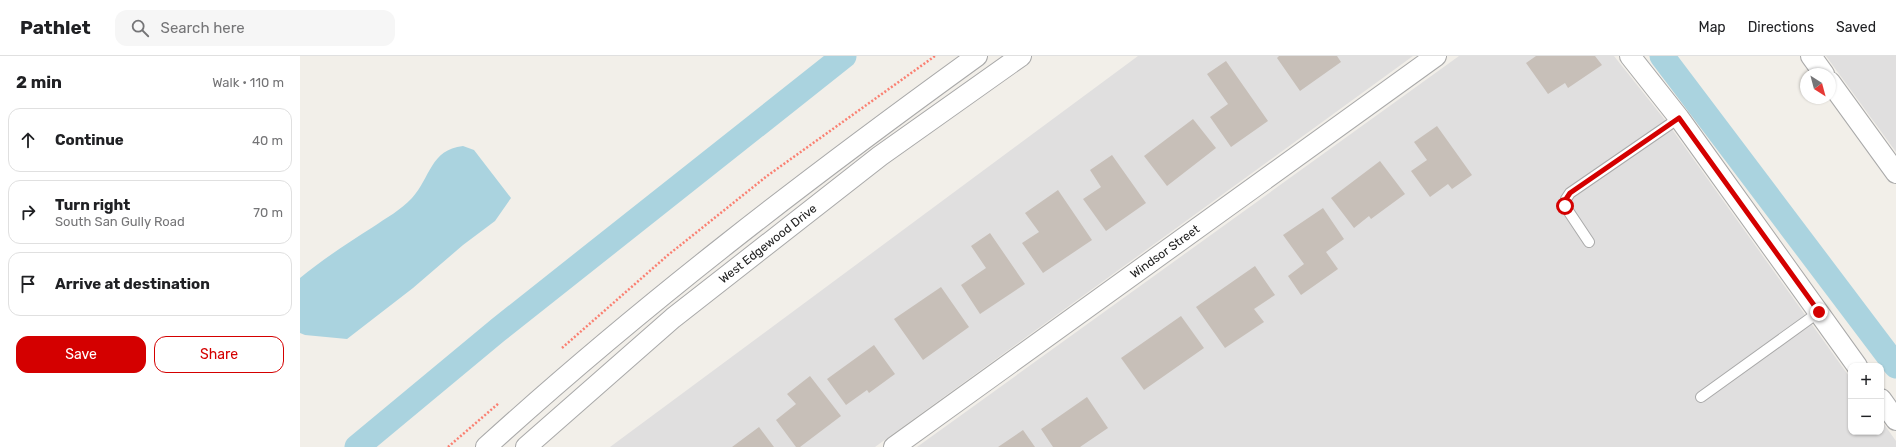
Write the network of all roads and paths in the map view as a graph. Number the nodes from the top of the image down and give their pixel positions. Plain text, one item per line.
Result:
1 (977, 56) edge
2 (1021, 56) edge
3 (1436, 56) edge
4 (1630, 56) edge
5 (1811, 56) edge
6 (1820, 68) edge
7 (1836, 90) edge
8 (1679, 118) junction
9 (1896, 173) edge
10 (1589, 242) dead end
11 (1819, 312) junction
12 (1855, 363) edge
13 (1701, 397) dead end
14 (1884, 403) edge
15 (1896, 420) edge
16 (486, 447) edge
17 (526, 447) edge
18 (894, 447) edge

1 - 16 street
2 - 17 street, West Edgewood Drive
3 - 18 street, Windsor Street
4 - 8 street
5 - 6 street
7 - 9 street
8 - 10 lane
8 - 11 street
11 - 12 street
11 - 13 lane
14 - 15 street

